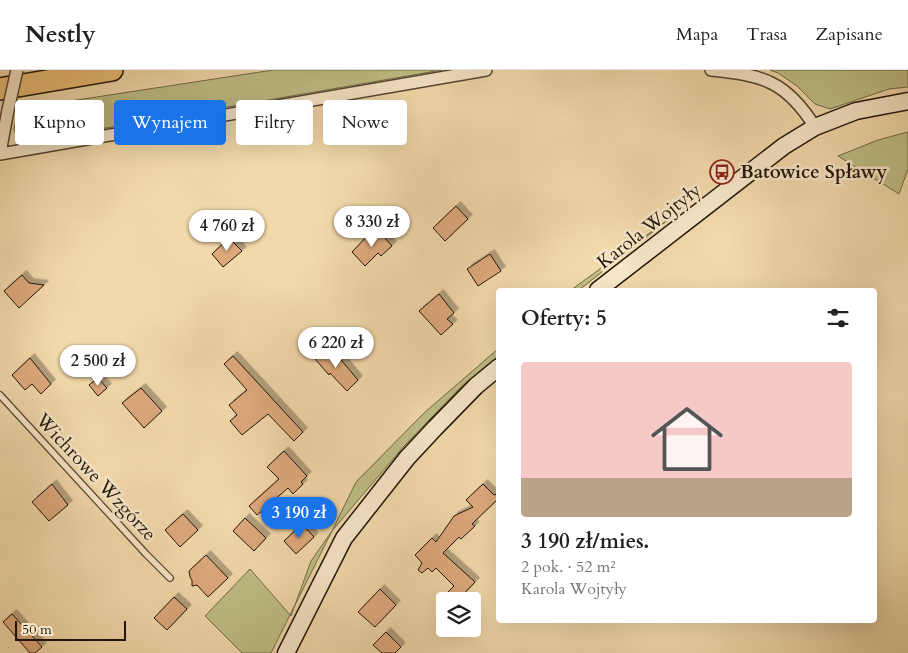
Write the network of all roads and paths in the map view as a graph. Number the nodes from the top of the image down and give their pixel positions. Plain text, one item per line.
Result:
1 (17, 70) edge
2 (112, 70) edge
3 (486, 70) edge
4 (711, 70) edge
5 (0, 89) edge
6 (908, 101) edge
7 (815, 127) junction
8 (0, 154) edge
9 (601, 288) edge
10 (496, 369) edge
11 (0, 396) edge
12 (170, 578) dead end
13 (286, 653) edge

1 - 8 street, bridge
2 - 5 highway
3 - 8 street
4 - 7 street
6 - 7 street, Karola Wojtyły
7 - 9 street, Karola Wojtyły
10 - 13 street
11 - 12 lane, Wichrowe Wzgórze

